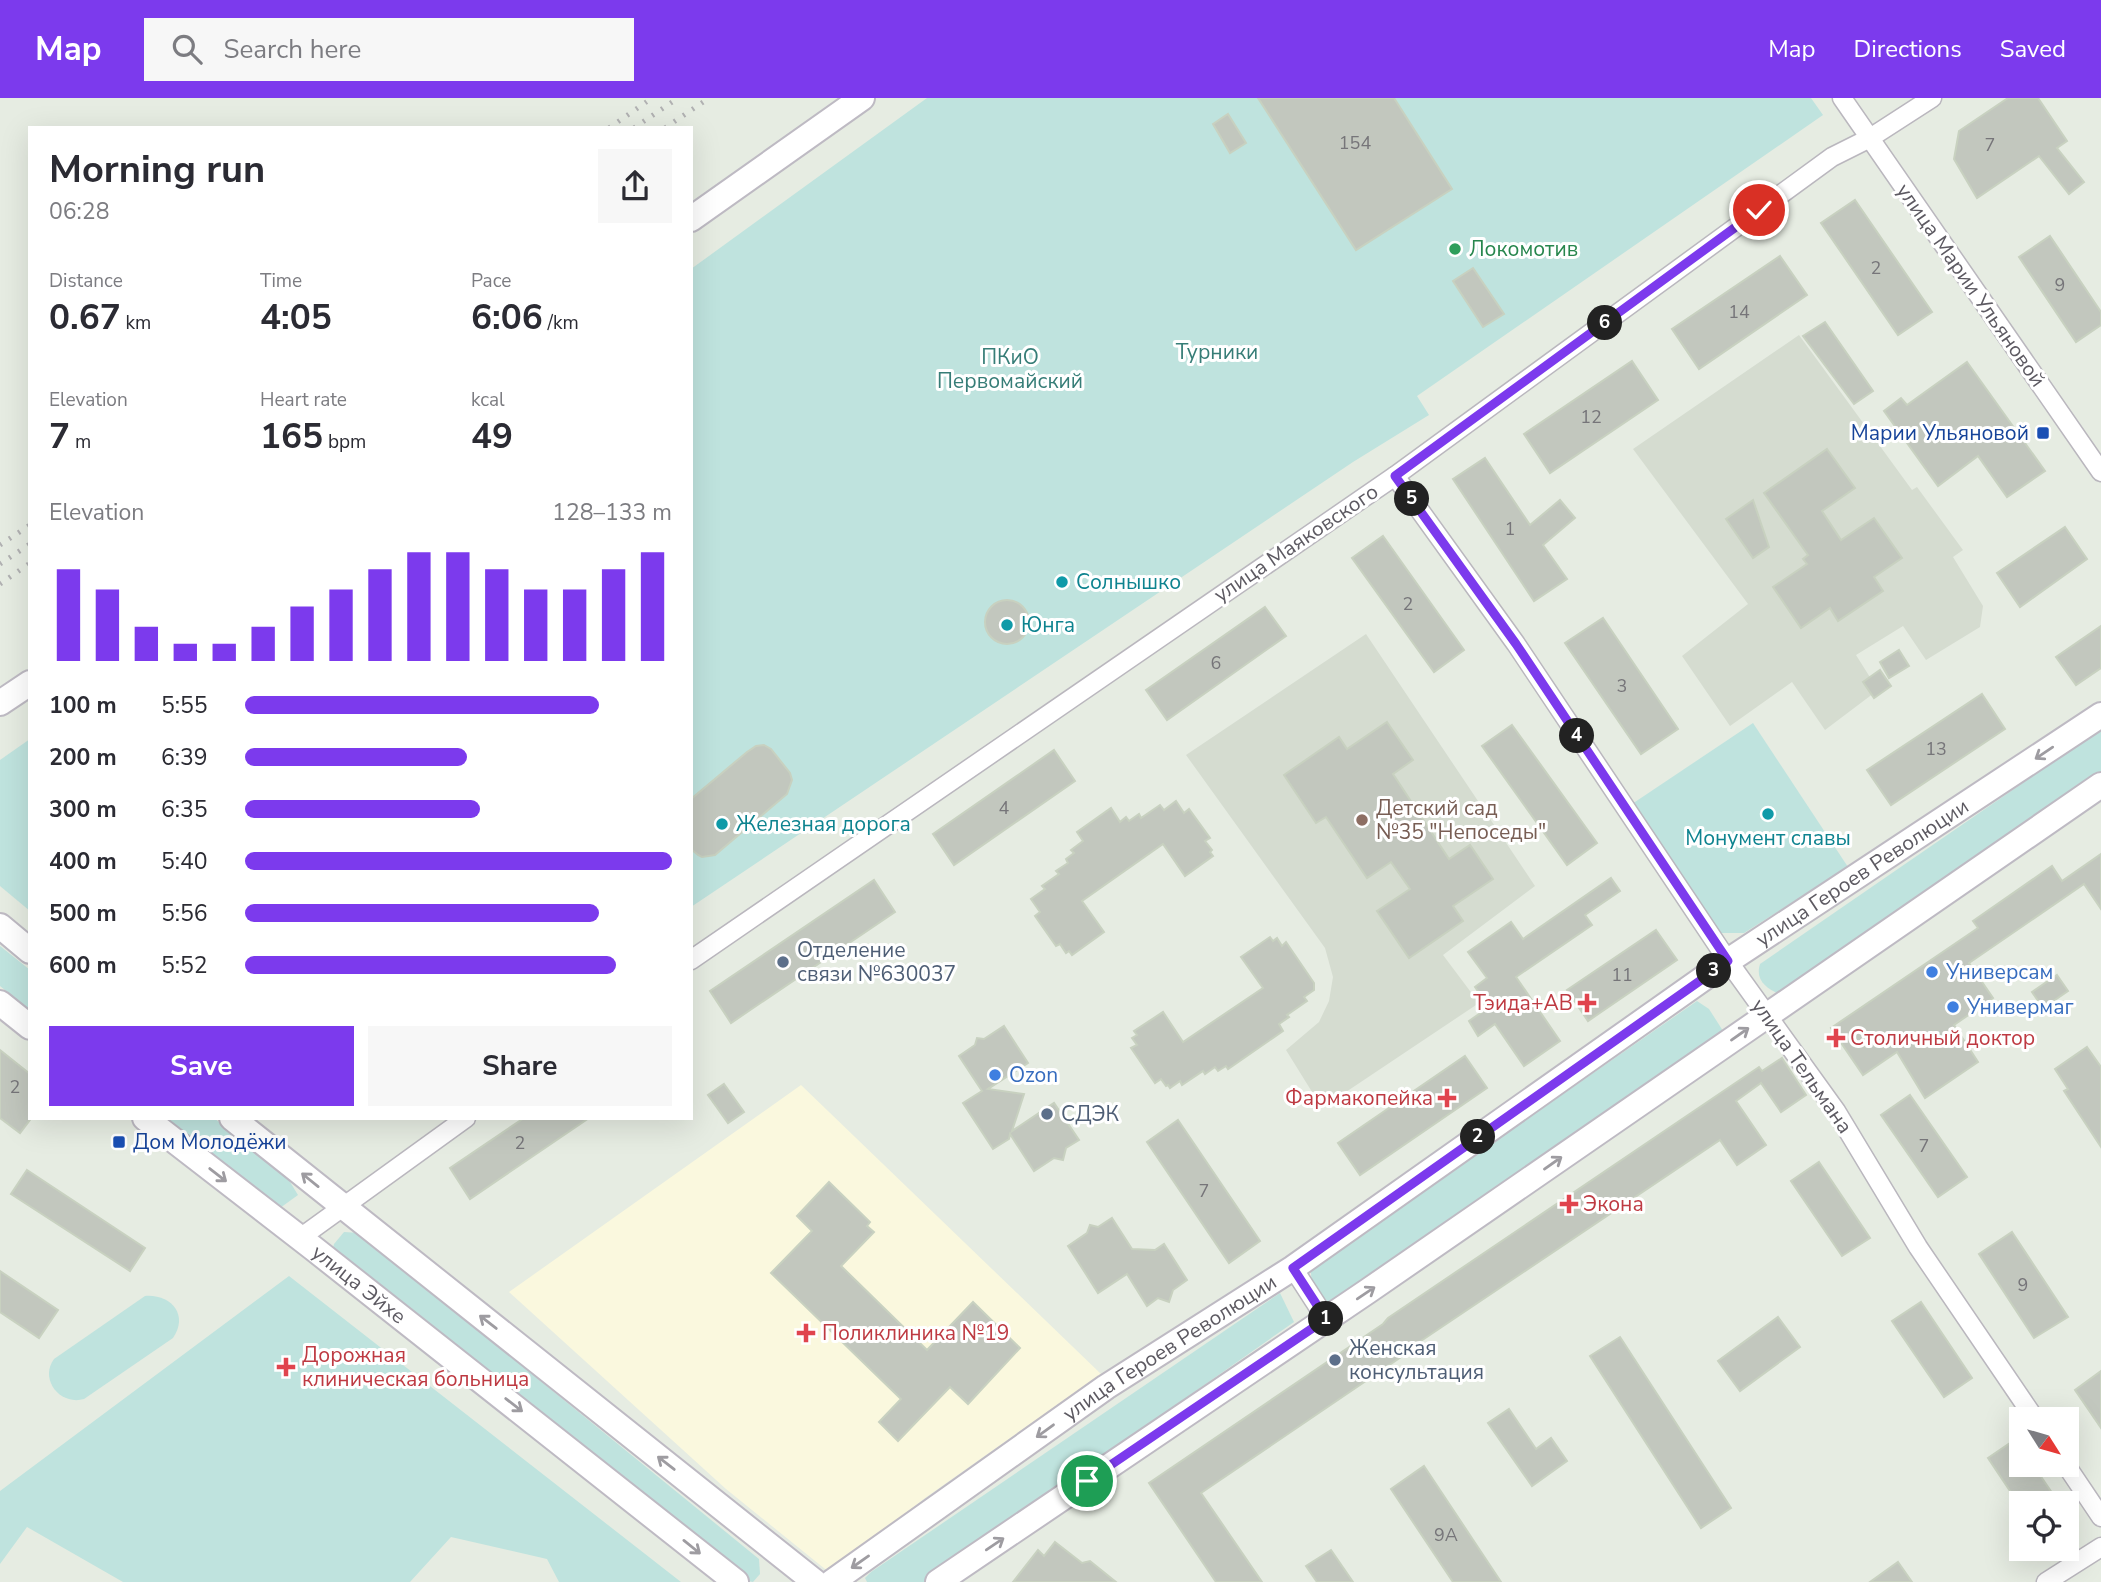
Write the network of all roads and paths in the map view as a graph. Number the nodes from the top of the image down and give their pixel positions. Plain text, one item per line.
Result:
1 (862, 98) edge
2 (1842, 98) edge
3 (1932, 98) edge
4 (1870, 138) junction
5 (693, 218) edge
6 (2101, 472) edge
7 (1395, 476) junction
8 (28, 684) edge
9 (0, 703) edge
10 (2101, 715) edge
11 (2101, 785) edge
12 (0, 926) edge
13 (28, 949) edge
14 (693, 959) edge
15 (1728, 961) junction
16 (0, 1003) edge
17 (1766, 1015) junction
18 (28, 1025) edge
19 (148, 1120) edge
20 (234, 1120) edge
21 (463, 1120) edge
22 (342, 1206) junction
23 (300, 1238) junction
24 (1293, 1268) junction
25 (1326, 1319) junction
26 (2027, 1407) edge
27 (2074, 1477) edge
28 (2101, 1517) edge
29 (2101, 1547) edge
30 (736, 1582) edge
31 (816, 1582) edge
32 (832, 1582) edge
33 (938, 1582) edge
34 (2046, 1582) edge

1 - 5 street
2 - 4 street, улица Марии Ульяновой
3 - 4 street, улица Маяковского
4 - 6 street, улица Марии Ульяновой
4 - 7 street, улица Маяковского
7 - 14 street, улица Маяковского
7 - 15 street, улица Тельмана
8 - 9 street
10 -> 15 street, улица Героев Революции
11 - 17 street
12 - 13 street
15 - 17 street, улица Тельмана
15 - 24 street, улица Героев Революции
16 - 18 street
25 -> 17 street
17 - 26 street, улица Тельмана
19 -> 23 street, улица Эйхе
22 -> 20 street
21 - 22 street
22 - 23 street
31 -> 22 street
23 -> 30 street, улица Эйхе
24 - 25 street
24 -> 32 street, улица Героев Революции
33 -> 25 street
27 - 28 street
29 - 34 street

